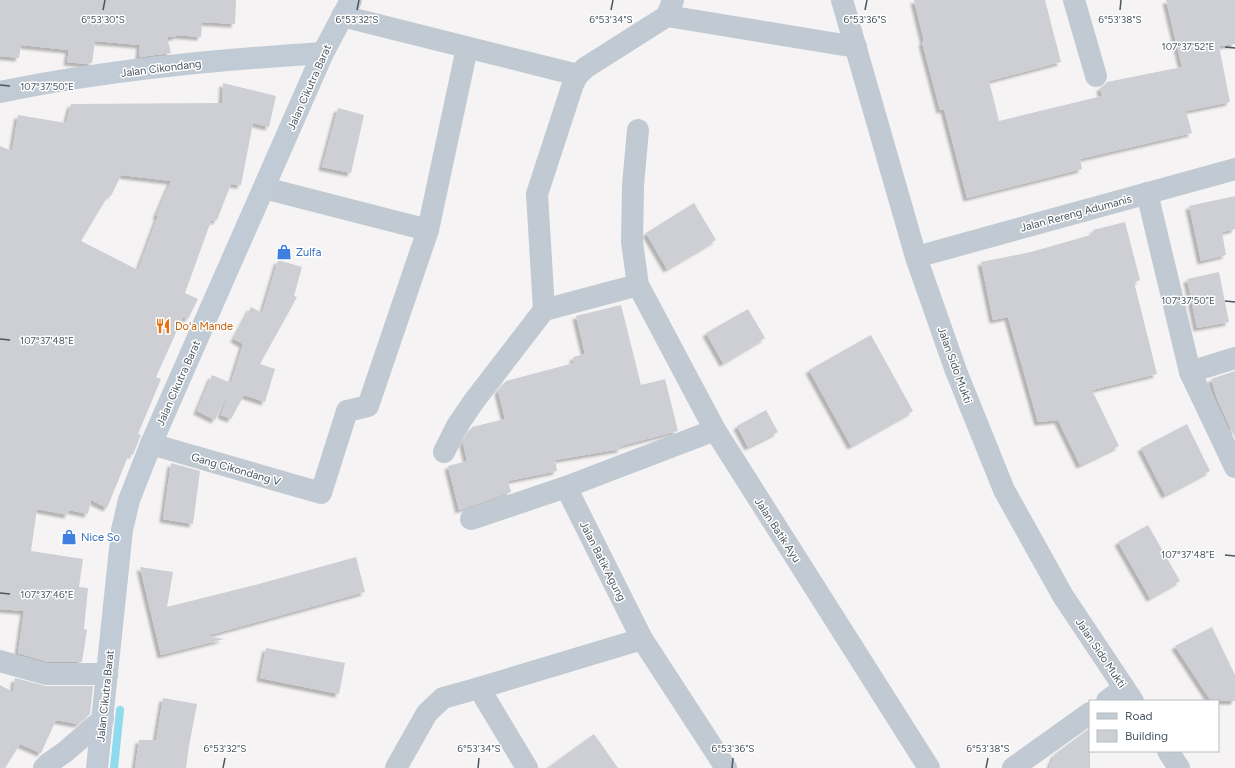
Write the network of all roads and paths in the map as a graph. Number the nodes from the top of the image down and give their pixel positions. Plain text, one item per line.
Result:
1 (842, 0) edge
2 (1074, 0) edge
3 (346, 8) edge
4 (670, 8) edge
5 (856, 47) junction
6 (467, 48) junction
7 (323, 53) junction
8 (578, 75) junction
9 (1096, 76) dead end
10 (0, 92) edge
11 (638, 130) dead end
12 (1235, 169) edge
13 (264, 188) junction
14 (1147, 193) junction
15 (428, 230) junction
16 (916, 257) junction
17 (638, 285) junction
18 (544, 310) junction
19 (1235, 358) edge
20 (1190, 372) junction
21 (715, 430) junction
22 (152, 444) junction
23 (444, 452) dead end
24 (1235, 467) edge
25 (566, 488) junction
26 (471, 519) dead end
27 (642, 639) junction
28 (0, 662) edge
29 (107, 674) junction
30 (479, 688) junction
31 (1129, 695) edge
32 (1111, 700) edge
33 (1089, 714) edge
34 (96, 725) junction
35 (1169, 752) edge
36 (44, 768) edge
37 (97, 768) edge
38 (396, 768) edge
39 (527, 768) edge
40 (726, 768) edge
41 (930, 768) edge
42 (1013, 768) edge
43 (1180, 768) edge

1 - 5 street, Jalan Sido Mukti
2 - 9 street
3 - 6 street
3 - 7 main road, Jalan Cikutra Barat
4 - 5 street
4 - 8 street
5 - 16 street, Jalan Sido Mukti
6 - 8 street
6 - 15 street
7 - 10 main road, Jalan Cikondang
7 - 13 main road, Jalan Cikutra Barat
8 - 18 street
11 - 17 street
12 - 14 street, Jalan Rereng Adumanis
13 - 15 street
13 - 22 main road, Jalan Cikutra Barat
14 - 16 street, Jalan Rereng Adumanis
14 - 20 street
15 - 22 street, Gang Cikondang V
16 - 31 street, Jalan Sido Mukti
17 - 18 street
17 - 21 street, Jalan Batik Ayu
18 - 23 street
19 - 20 street
20 - 24 street
21 - 25 street
21 - 41 street, Jalan Batik Ayu
22 - 29 main road, Jalan Cikutra Barat
25 - 26 street
25 - 27 street, Jalan Batik Agung
27 - 30 street
27 - 40 street, Jalan Batik Agung
28 - 29 street
29 - 34 main road, Jalan Cikutra Barat
30 - 38 street
30 - 39 street
31 - 32 street
33 - 42 street
34 - 36 street
34 - 37 main road, Jalan Cikutra Barat
35 - 43 street

